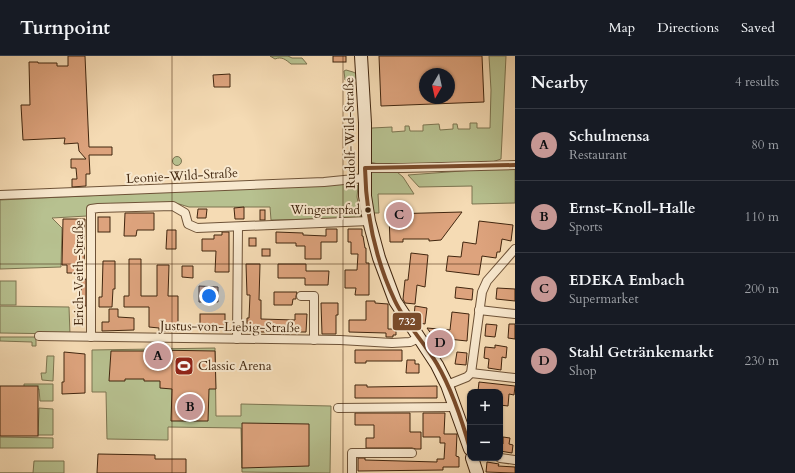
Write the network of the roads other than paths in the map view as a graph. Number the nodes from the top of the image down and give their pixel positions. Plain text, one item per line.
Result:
1 (362, 56) edge
2 (515, 165) edge
3 (365, 173) junction
4 (0, 195) edge
5 (369, 221) junction
6 (238, 227) junction
7 (515, 249) edge
8 (301, 296) dead end
9 (479, 310) junction
10 (515, 314) edge
11 (39, 336) dead end
12 (91, 337) junction
13 (419, 338) junction
14 (237, 339) junction
15 (314, 340) junction
16 (471, 373) junction
17 (515, 378) edge
18 (447, 385) junction
19 (455, 407) junction
20 (338, 408) dead end
21 (467, 441) edge
22 (412, 453) dead end
23 (503, 458) edge
24 (515, 460) edge
25 (473, 461) edge
26 (352, 473) edge
27 (477, 473) edge

1 - 3 street, Rudolf-Wild-Straße
2 - 3 street, Leonie-Wild-Straße
3 - 4 street, Leonie-Wild-Straße
3 - 5 street, Rudolf-Wild-Straße
5 - 6 street
5 - 13 street, Rudolf-Wild-Straße
6 - 12 street, Erich-Veith-Straße
6 - 14 street
7 - 9 street
8 - 15 street
9 - 10 street
9 - 16 street
11 - 12 street, Justus-von-Liebig-Straße
12 - 14 street, Justus-von-Liebig-Straße
13 - 15 street, Justus-von-Liebig-Straße
13 - 18 street, Rudolf-Wild-Straße
14 - 15 street, Justus-von-Liebig-Straße
16 - 17 street
16 - 18 street
18 - 19 street, Rudolf-Wild-Straße
19 - 20 street
19 - 21 street, Rudolf-Wild-Straße
22 - 26 street
23 - 24 street
25 - 27 street

